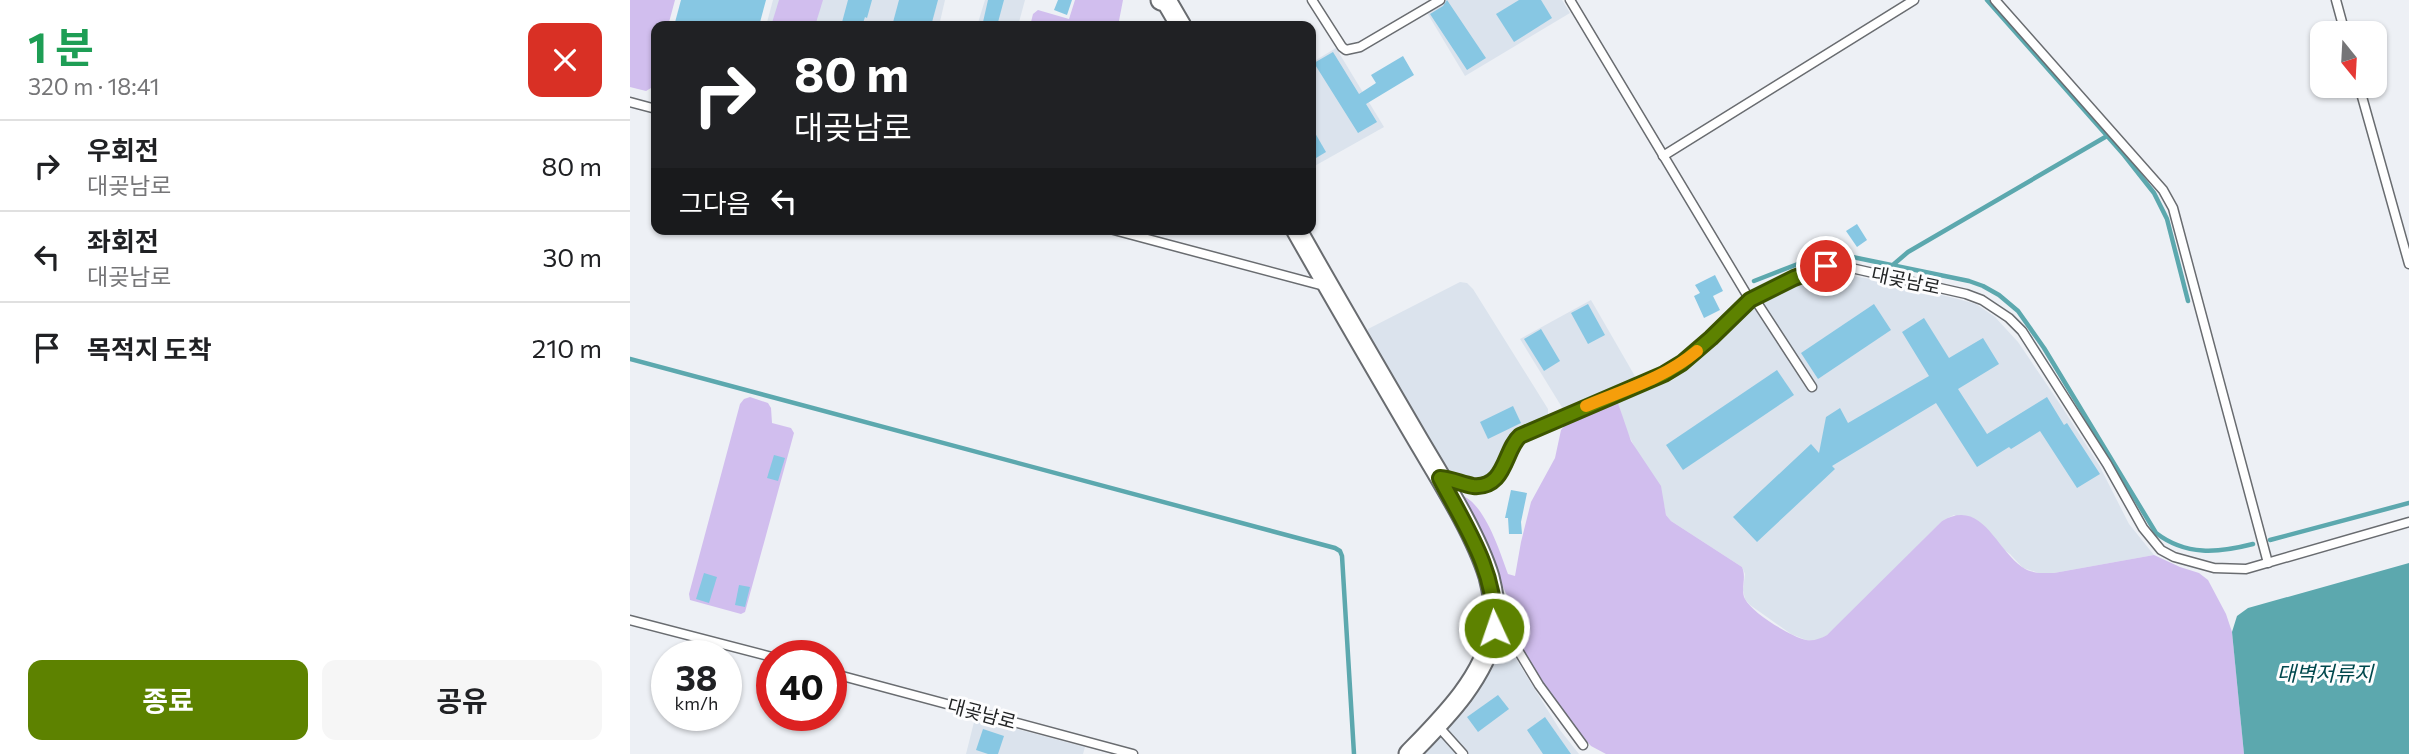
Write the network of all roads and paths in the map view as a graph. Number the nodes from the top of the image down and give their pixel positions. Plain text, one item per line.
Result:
1 (1160, 0) edge
2 (1312, 0) edge
3 (1440, 0) edge
4 (1570, 0) edge
5 (1914, 0) edge
6 (1995, 0) edge
7 (2336, 0) edge
8 (1178, 21) edge
9 (2342, 21) edge
10 (2362, 98) edge
11 (630, 102) edge
12 (651, 108) edge
13 (1663, 156) junction
14 (1133, 235) edge
15 (1300, 235) edge
16 (2409, 264) edge
17 (1329, 287) junction
18 (1752, 299) junction
19 (1811, 387) dead end
20 (1440, 478) junction
21 (2409, 522) edge
22 (2268, 563) junction
23 (630, 620) edge
24 (1494, 628) junction
25 (756, 653) edge
26 (847, 677) edge
27 (1437, 725) junction
28 (1583, 746) dead end
29 (1133, 754) edge
30 (1409, 754) edge
31 (1463, 754) edge

1 - 8 street
2 - 3 lane
4 - 13 lane
5 - 13 lane
6 - 22 lane
7 - 9 lane
10 - 16 lane
11 - 12 lane
13 - 18 lane
14 - 17 lane
15 - 17 street
17 - 20 street
18 - 19 lane
18 - 20 lane, 대곶남로
18 - 22 lane, 대곶남로
20 - 24 street
21 - 22 lane, 대곶남로
23 - 25 lane
24 - 27 street
24 - 28 lane
26 - 29 lane, 대곶남로
27 - 30 street
27 - 31 lane

